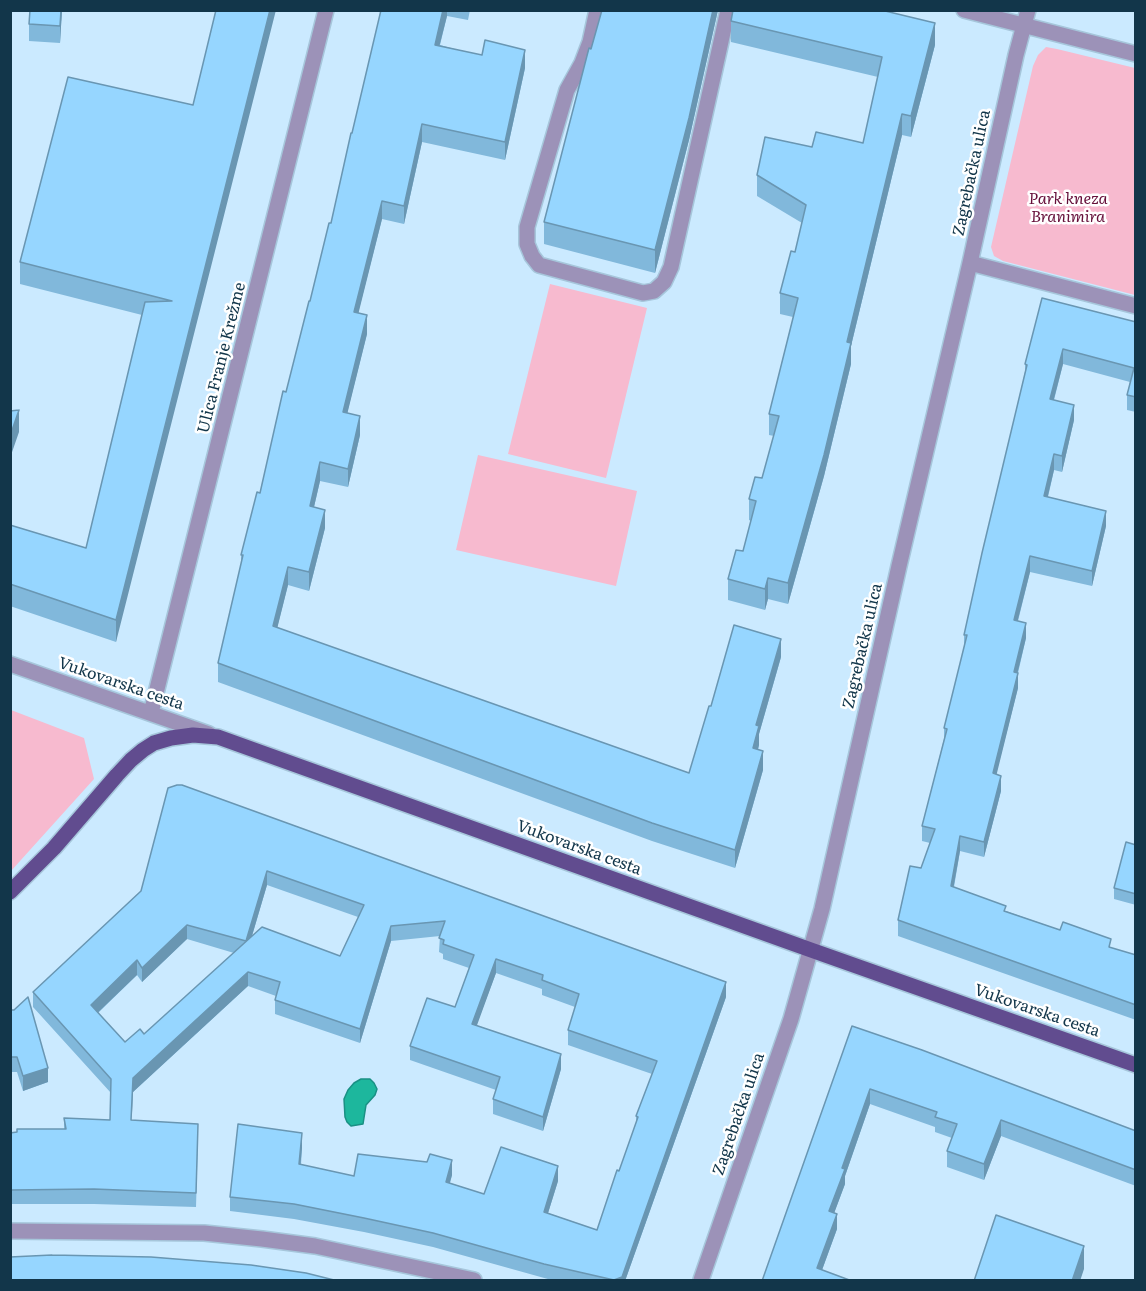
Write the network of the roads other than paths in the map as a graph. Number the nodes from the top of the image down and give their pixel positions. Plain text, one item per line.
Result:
1 (326, 10) edge
2 (597, 10) edge
3 (728, 10) edge
4 (964, 10) edge
5 (1028, 10) edge
6 (1024, 26) junction
7 (1136, 54) edge
8 (970, 263) junction
9 (1136, 306) edge
10 (10, 664) edge
11 (151, 713) junction
12 (218, 737) junction
13 (10, 892) edge
14 (811, 951) junction
15 (1136, 1065) edge
16 (10, 1231) edge
17 (474, 1281) edge
18 (701, 1281) edge

1 - 11 street, Ulica Franje Krežme
2 - 3 street
4 - 6 street
5 - 6 street, Zagrebačka ulica
6 - 7 street
6 - 8 street, Zagrebačka ulica
8 - 9 street
8 - 14 street, Zagrebačka ulica
10 - 11 street, Vukovarska cesta
11 - 12 street, Vukovarska cesta
12 - 13 main road
12 - 14 main road, Vukovarska cesta
14 - 15 main road, Vukovarska cesta
14 - 18 street, Zagrebačka ulica
16 - 17 street

